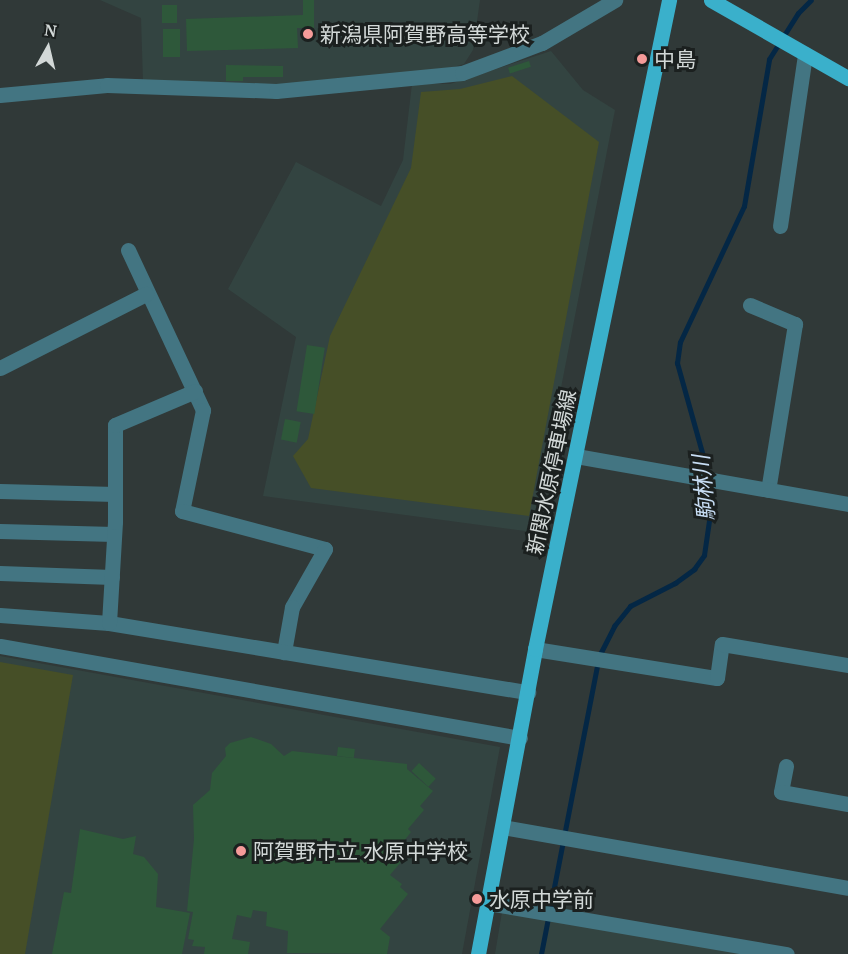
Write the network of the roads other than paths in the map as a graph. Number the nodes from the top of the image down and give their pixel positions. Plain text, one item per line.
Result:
1 (615, 0) edge
2 (669, 0) edge
3 (711, 0) edge
4 (805, 54) junction
5 (848, 78) edge
6 (0, 95) edge
7 (780, 226) dead end
8 (128, 250) dead end
9 (146, 294) junction
10 (750, 305) dead end
11 (0, 368) edge
12 (195, 391) junction
13 (576, 456) junction
14 (768, 490) junction
15 (0, 491) edge
16 (115, 494) junction
17 (848, 504) edge
18 (0, 531) edge
19 (114, 534) junction
20 (0, 573) edge
21 (112, 577) junction
22 (0, 615) edge
23 (109, 623) junction
24 (0, 646) edge
25 (535, 649) junction
26 (284, 652) junction
27 (848, 665) edge
28 (528, 692) junction
29 (520, 738) junction
30 (786, 766) dead end
31 (848, 804) edge
32 (503, 827) junction
33 (848, 888) edge
34 (488, 903) junction
35 (478, 954) edge
36 (787, 954) edge

1 - 6 street
2 - 13 main road, 新関水原停車場線
3 - 4 main road
4 - 5 main road
4 - 7 street
8 - 9 street
9 - 11 street
9 - 12 street
10 - 14 street
12 - 16 street
12 - 26 street
13 - 14 street
13 - 25 main road, 新関水原停車場線
14 - 17 street
15 - 16 street
16 - 19 street
18 - 19 street
19 - 21 street
20 - 21 street
21 - 23 street
22 - 23 street
23 - 26 street
24 - 29 street
25 - 27 street
25 - 28 main road, 新関水原停車場線
26 - 28 street
28 - 29 main road, 新関水原停車場線
29 - 32 main road, 新関水原停車場線
30 - 31 street
32 - 33 street
32 - 34 main road, 新関水原停車場線
34 - 35 main road, 新関水原停車場線
34 - 36 street

